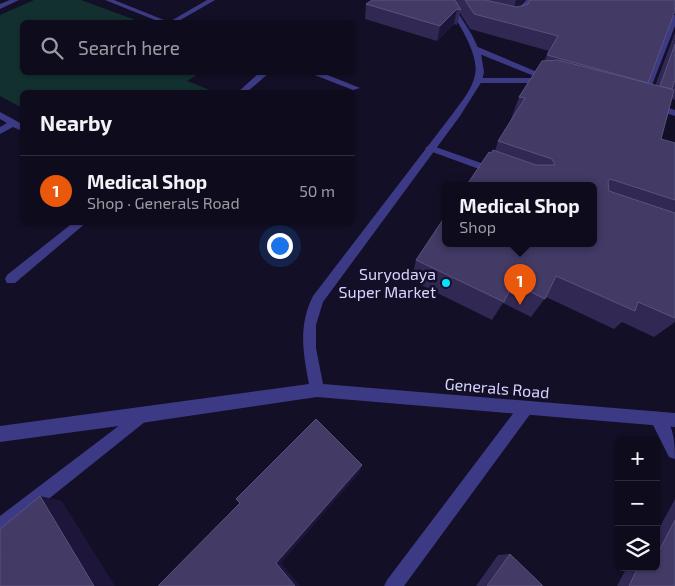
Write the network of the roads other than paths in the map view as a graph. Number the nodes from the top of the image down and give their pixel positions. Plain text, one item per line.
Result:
1 (16, 0) edge
2 (108, 0) edge
3 (212, 0) edge
4 (530, 0) edge
5 (452, 4) edge
6 (0, 7) edge
7 (675, 17) edge
8 (507, 18) edge
9 (160, 20) edge
10 (177, 20) edge
11 (474, 49) junction
12 (262, 75) edge
13 (319, 75) edge
14 (478, 81) junction
15 (356, 88) dead end
16 (244, 90) edge
17 (675, 113) edge
18 (0, 115) edge
19 (18, 125) edge
20 (0, 131) edge
21 (430, 148) junction
22 (501, 174) edge
23 (78, 225) edge
24 (11, 279) dead end
25 (317, 390) junction
26 (526, 408) junction
27 (141, 416) junction
28 (657, 419) junction
29 (675, 420) edge
30 (0, 434) edge
31 (675, 450) edge
32 (0, 527) edge
33 (393, 586) edge

1 - 6 street
2 - 9 street
3 - 10 street
4 - 8 street
5 - 11 street
7 - 17 street
11 - 14 street
11 - 14 street
12 - 16 street
13 - 15 street
14 - 21 street
18 - 19 street
19 - 20 street
21 - 22 street
21 - 25 street
23 - 24 street
25 - 26 street, Generals Road
25 - 27 street, Generals Road
26 - 28 street, Generals Road
26 - 33 street
27 - 30 street, Generals Road
27 - 32 street
28 - 29 street, Generals Road
28 - 31 street

